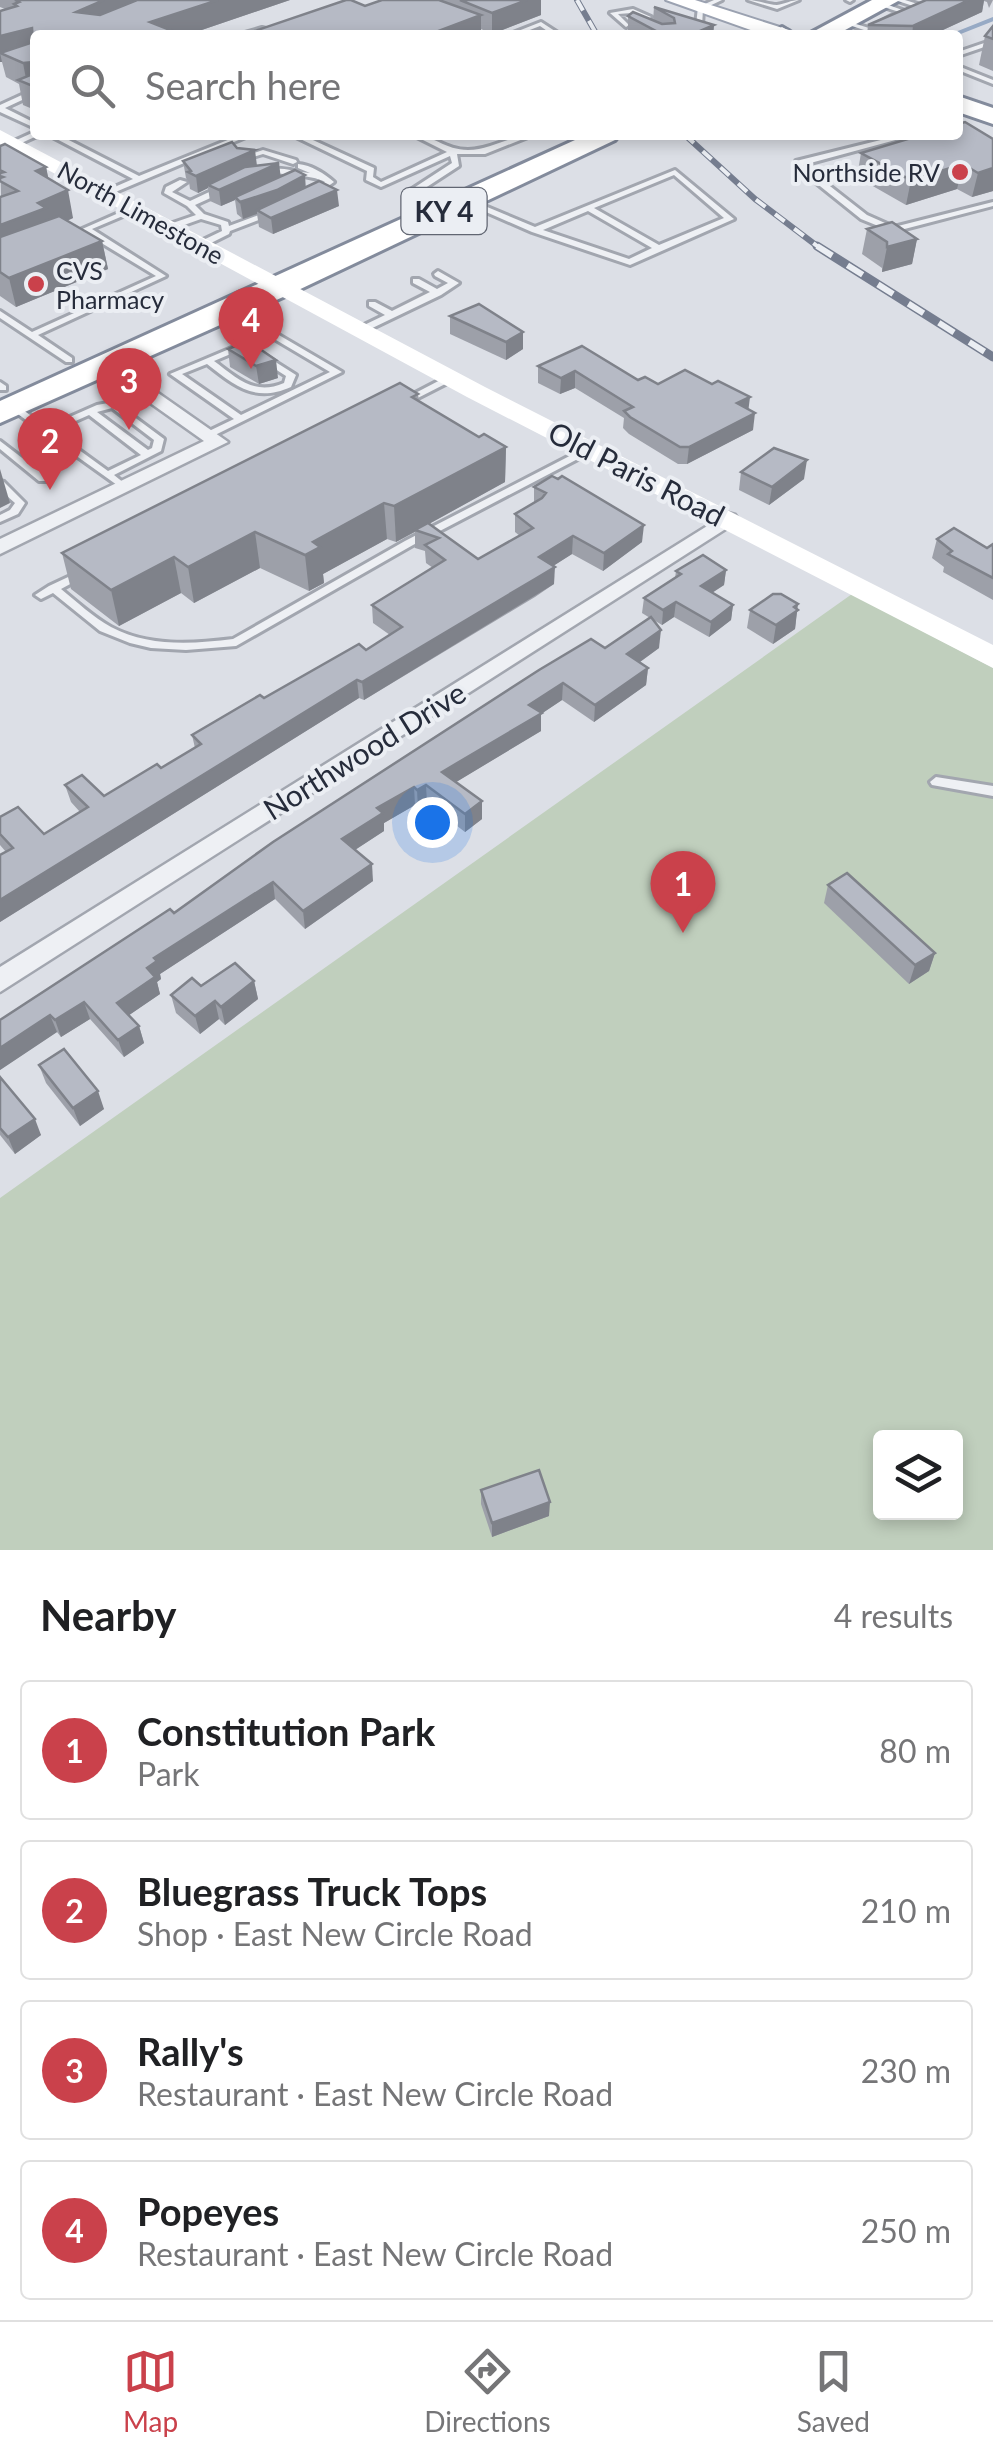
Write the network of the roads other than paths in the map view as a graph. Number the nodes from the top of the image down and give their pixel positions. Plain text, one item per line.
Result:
1 (676, 0) edge
2 (750, 0) edge
3 (796, 0) edge
4 (940, 0) edge
5 (889, 1) edge
6 (848, 6) edge
7 (700, 15) edge
8 (626, 25) edge
9 (641, 26) edge
10 (525, 30) edge
11 (550, 30) edge
12 (763, 30) edge
13 (795, 30) edge
14 (823, 30) edge
15 (868, 30) edge
16 (876, 30) edge
17 (993, 42) edge
18 (963, 52) edge
19 (963, 70) edge
20 (993, 82) edge
21 (963, 92) edge
22 (30, 93) edge
23 (0, 96) edge
24 (12, 102) junction
25 (993, 104) edge
26 (963, 105) edge
27 (0, 108) edge
28 (993, 117) edge
29 (30, 123) edge
30 (63, 140) edge
31 (234, 140) edge
32 (307, 140) edge
33 (515, 140) edge
34 (555, 140) edge
35 (595, 140) edge
36 (890, 140) edge
37 (430, 141) edge
38 (21, 146) edge
39 (453, 152) junction
40 (240, 159) edge
41 (255, 175) edge
42 (320, 175) junction
43 (300, 178) junction
44 (139, 179) junction
45 (242, 180) edge
46 (183, 182) dead end
47 (286, 186) edge
48 (106, 194) junction
49 (304, 199) edge
50 (465, 201) junction
51 (190, 204) junction
52 (993, 204) edge
53 (289, 206) edge
54 (414, 206) junction
55 (588, 208) junction
56 (133, 210) junction
57 (222, 214) dead end
58 (201, 216) junction
59 (212, 218) junction
60 (167, 228) junction
61 (86, 229) junction
62 (228, 229) junction
63 (535, 230) junction
64 (69, 236) edge
65 (200, 245) junction
66 (658, 248) junction
67 (438, 274) dead end
68 (416, 281) dead end
69 (271, 282) junction
70 (438, 293) junction
71 (372, 304) dead end
72 (0, 314) edge
73 (392, 316) junction
74 (361, 330) junction
75 (32, 335) junction
76 (244, 346) junction
77 (69, 360) junction
78 (208, 361) junction
79 (108, 364) junction
80 (450, 378) junction
81 (3, 397) edge
82 (394, 406) edge
83 (90, 411) junction
84 (241, 419) junction
85 (47, 430) junction
86 (208, 435) junction
87 (0, 444) edge
88 (589, 449) junction
89 (148, 455) junction
90 (42, 479) dead end
91 (116, 481) junction
92 (0, 484) edge
93 (0, 519) edge
94 (728, 520) junction
95 (0, 547) edge
96 (89, 570) edge
97 (53, 588) junction
98 (41, 594) dead end
99 (993, 658) edge
100 (936, 782) dead end
101 (993, 791) edge
102 (0, 982) edge

1 - 7 main road
2 - 3 lane
4 - 5 lane
5 - 6 highway
5 - 16 lane
6 - 13 highway
6 - 14 highway
6 - 15 lane
7 - 12 main road
8 - 9 lane
10 - 11 lane
17 - 18 lane
19 - 20 lane
21 - 25 highway
22 - 24 lane
23 - 24 lane
24 - 27 lane
26 - 28 highway
27 - 29 lane
30 - 44 lane
31 - 44 lane
32 - 39 lane
33 - 39 lane
34 - 54 highway, KY 4
35 - 50 highway, KY 4
36 - 52 lane
37 - 39 lane
38 - 48 street, North Limestone
39 - 54 lane
40 - 42 lane
41 - 43 lane
42 - 43 lane
42 - 49 lane
43 - 47 lane
44 - 48 lane
45 - 51 lane
46 - 51 lane
48 - 56 street, North Limestone
50 - 63 lane
50 - 69 highway, KY 4
51 - 58 lane
53 - 62 lane
54 - 69 highway, KY 4
55 - 63 lane
55 - 66 lane
55 - 66 lane
56 - 60 street, North Limestone
56 - 61 lane
57 - 59 lane
58 - 59 lane
58 - 60 lane
59 - 62 lane
60 - 65 street, North Limestone
61 - 64 lane
61 - 75 lane
62 - 65 lane
63 - 66 lane
65 - 69 street, North Limestone
67 - 70 lane
68 - 70 lane
69 - 74 street, Old Paris Road
69 - 77 highway, KY 4
69 - 79 highway, KY 4
70 - 73 lane
71 - 73 lane
72 - 75 lane
73 - 74 lane
74 - 80 street, Old Paris Road
75 - 77 lane
76 - 78 lane
76 - 78 lane
76 - 84 lane
77 - 81 highway, KY 4
78 - 84 lane
79 - 81 highway, KY 4
79 - 86 street
80 - 82 lane
80 - 88 street, Old Paris Road
81 - 85 lane
83 - 85 lane
83 - 89 lane
83 - 89 lane
84 - 86 lane
85 - 91 lane
86 - 91 street
87 - 90 lane
88 - 94 street, Old Paris Road
88 - 97 lane
89 - 91 lane
91 - 95 street
92 - 93 lane
94 - 99 street, Old Paris Road
94 - 102 street, Northwood Drive
96 - 97 lane
97 - 98 lane
100 - 101 lane

